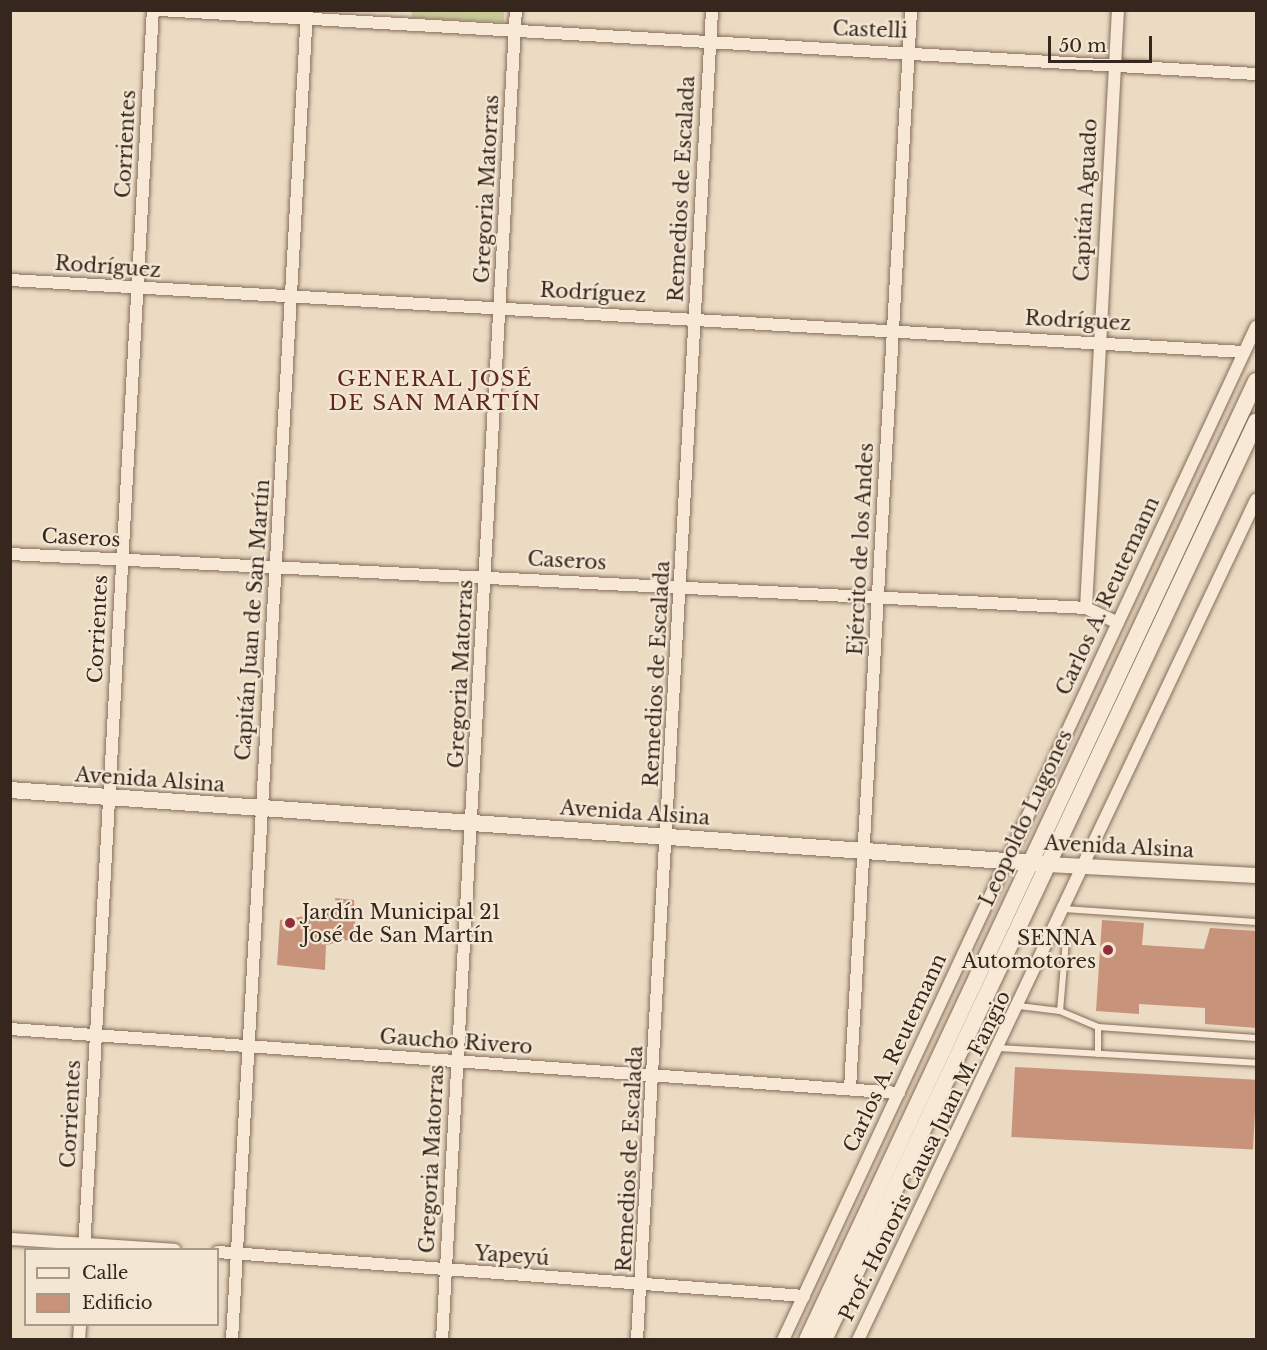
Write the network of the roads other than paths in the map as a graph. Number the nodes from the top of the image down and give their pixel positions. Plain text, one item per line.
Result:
1 (153, 10) edge
2 (159, 10) edge
3 (516, 10) edge
4 (712, 10) edge
5 (911, 10) edge
6 (1118, 10) edge
7 (306, 16) edge
8 (515, 32) junction
9 (710, 43) junction
10 (909, 51) junction
11 (1114, 64) junction
12 (1257, 74) edge
13 (10, 280) edge
14 (137, 289) junction
15 (290, 298) junction
16 (500, 307) junction
17 (694, 319) junction
18 (1257, 327) edge
19 (890, 331) junction
20 (1098, 341) junction
21 (1245, 352) junction
22 (1257, 381) edge
23 (1257, 422) edge
24 (1257, 500) edge
25 (10, 554) edge
26 (121, 560) junction
27 (277, 567) junction
28 (487, 576) junction
29 (682, 587) junction
30 (878, 599) junction
31 (1086, 608) junction
32 (1118, 623) junction
33 (10, 790) edge
34 (109, 798) junction
35 (260, 809) junction
36 (472, 822) junction
37 (668, 837) junction
38 (864, 851) junction
39 (1004, 861) junction
40 (1027, 863) junction
41 (1047, 864) junction
42 (1085, 866) junction
43 (1257, 875) edge
44 (1064, 909) junction
45 (1257, 922) edge
46 (1055, 929) junction
47 (1019, 1006) junction
48 (1060, 1011) junction
49 (1098, 1028) junction
50 (10, 1029) edge
51 (95, 1035) junction
52 (1257, 1038) edge
53 (248, 1047) junction
54 (998, 1048) junction
55 (1098, 1054) junction
56 (457, 1061) junction
57 (1257, 1063) edge
58 (655, 1075) junction
59 (850, 1089) junction
60 (899, 1093) junction
61 (10, 1239) edge
62 (85, 1246) edge
63 (130, 1248) edge
64 (219, 1252) edge
65 (237, 1254) junction
66 (445, 1270) junction
67 (642, 1284) junction
68 (804, 1296) junction
69 (232, 1340) edge
70 (442, 1340) edge
71 (637, 1340) edge
72 (783, 1340) edge
73 (807, 1340) edge
74 (824, 1340) edge
75 (858, 1340) edge

1 - 14 street, Corrientes
2 - 7 street, Castelli
3 - 8 street, Gregoria Matorras
4 - 9 street, Remedios de Escalada
5 - 10 street, Ejército de los Andes
6 - 11 street, Capitán Aguado
7 - 8 street, Castelli
7 - 15 street, Capitán Juan de San Martín
8 - 9 street, Castelli
8 - 16 street, Gregoria Matorras
9 - 10 street, Castelli
9 - 17 street, Remedios de Escalada
10 - 11 street, Castelli
10 - 19 street, Ejército de los Andes
11 - 12 street, Castelli
11 - 20 street, Capitán Aguado
13 - 14 street, Rodríguez
14 - 15 street, Rodríguez
14 - 26 street, Corrientes
15 - 16 street, Rodríguez
15 - 27 street, Capitán Juan de San Martín
16 - 17 street, Rodríguez
16 - 28 street, Gregoria Matorras
17 - 19 street, Rodríguez
17 - 29 street, Remedios de Escalada
18 - 21 street, Carlos A. Reutemann
19 - 20 street, Rodríguez
19 - 30 street, Ejército de los Andes
20 - 21 street, Rodríguez
20 - 31 street, Capitán Aguado
21 - 32 street, Carlos A. Reutemann
22 - 40 main road, Leopoldo Lugones
23 - 41 main road, Leopoldo Lugones
24 - 42 street, Prof. Honoris Causa Juan M. Fangio
25 - 26 street, Caseros
26 - 27 street, Caseros
26 - 34 street, Corrientes
27 - 28 street, Caseros
27 - 35 street, Capitán Juan de San Martín
28 - 29 street, Caseros
28 - 36 street, Gregoria Matorras
29 - 30 street, Caseros
29 - 37 street, Remedios de Escalada
30 - 31 street, Caseros
30 - 38 street, Ejército de los Andes
31 - 32 street, Caseros
32 - 39 street, Carlos A. Reutemann
33 - 34 main road, Avenida Alsina
34 - 35 main road, Avenida Alsina
34 - 51 street, Corrientes
35 - 36 main road, Avenida Alsina
35 - 53 street, Capitán Juan de San Martín
36 - 37 main road, Avenida Alsina
36 - 56 street, Gregoria Matorras
37 - 38 main road, Avenida Alsina
37 - 58 street, Remedios de Escalada
38 - 39 main road, Avenida Alsina
38 - 59 street, Ejército de los Andes
39 - 40 main road, Avenida Alsina
39 - 60 street, Carlos A. Reutemann
40 - 41 main road, Avenida Alsina
40 - 73 main road, Leopoldo Lugones
41 - 42 street, Avenida Alsina
41 - 74 main road, Leopoldo Lugones
42 - 43 street, Avenida Alsina
42 - 44 street, Prof. Honoris Causa Juan M. Fangio
44 - 45 lane
44 - 46 street, Prof. Honoris Causa Juan M. Fangio
46 - 47 street, Prof. Honoris Causa Juan M. Fangio
46 - 48 lane
47 - 48 lane
47 - 54 street, Prof. Honoris Causa Juan M. Fangio
48 - 49 lane
49 - 52 lane
49 - 55 lane
50 - 51 street, Gaucho Rivero
51 - 53 street, Gaucho Rivero
51 - 62 street, Corrientes
53 - 56 street, Gaucho Rivero
53 - 65 street, Capitán Juan de San Martín
54 - 55 lane
54 - 75 street, Prof. Honoris Causa Juan M. Fangio
55 - 57 lane
56 - 58 street, Gaucho Rivero
56 - 66 street, Gregoria Matorras
58 - 59 street, Gaucho Rivero
58 - 67 street, Remedios de Escalada
59 - 60 street, Gaucho Rivero
60 - 68 street, Carlos A. Reutemann
61 - 62 street
62 - 63 street
64 - 65 street, Yapeyú
65 - 66 street, Yapeyú
65 - 69 street, Capitán Juan de San Martín
66 - 67 street, Yapeyú
66 - 70 street, Gregoria Matorras
67 - 68 street, Yapeyú
67 - 71 street, Remedios de Escalada
68 - 72 street, Carlos A. Reutemann

